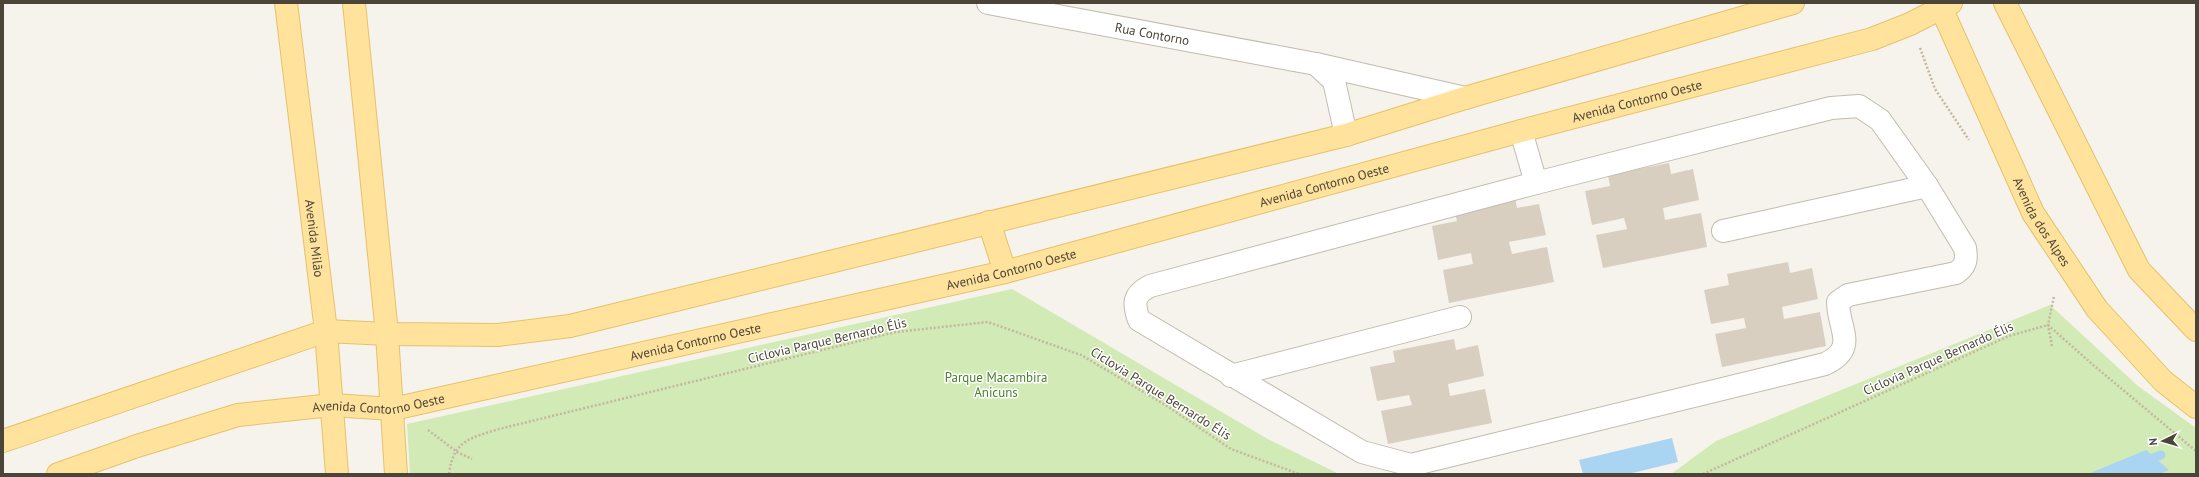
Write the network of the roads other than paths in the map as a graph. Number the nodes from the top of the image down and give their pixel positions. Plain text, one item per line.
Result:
1 (286, 3) edge
2 (354, 3) edge
3 (988, 3) edge
4 (1793, 3) edge
5 (2005, 3) edge
6 (1944, 5) edge
7 (1316, 64) junction
8 (1465, 98) junction
9 (1521, 131) junction
10 (1346, 135) junction
11 (1536, 182) junction
12 (1927, 186) junction
13 (989, 222) junction
14 (1723, 231) dead end
15 (1005, 272) junction
16 (1460, 317) dead end
17 (2196, 330) edge
18 (326, 331) junction
19 (387, 334) junction
20 (1231, 376) junction
21 (332, 405) junction
22 (2196, 407) edge
23 (393, 409) junction
24 (3, 441) edge
25 (58, 474) edge
26 (337, 474) edge
27 (396, 474) edge

1 - 18 main road, Avenida Milão
2 - 19 main road
3 - 7 street, Rua Contorno
4 - 8 main road
5 - 17 main road
6 - 9 main road, Avenida Contorno Oeste
6 - 22 main road, Avenida dos Alpes
7 - 8 street, Rua Contorno
7 - 10 street
8 - 10 main road
9 - 11 street
9 - 15 main road, Avenida Contorno Oeste
10 - 13 main road
11 - 12 street
11 - 20 street
12 - 14 street
12 - 20 street
13 - 15 main road
13 - 19 main road
15 - 23 main road, Avenida Contorno Oeste
16 - 20 street
18 - 19 main road
18 - 21 main road, Avenida Milão
18 - 24 main road
19 - 23 main road
21 - 23 main road, Avenida Contorno Oeste
21 - 25 main road, Avenida Contorno Oeste
21 - 26 main road, Avenida Milão
23 - 27 main road

